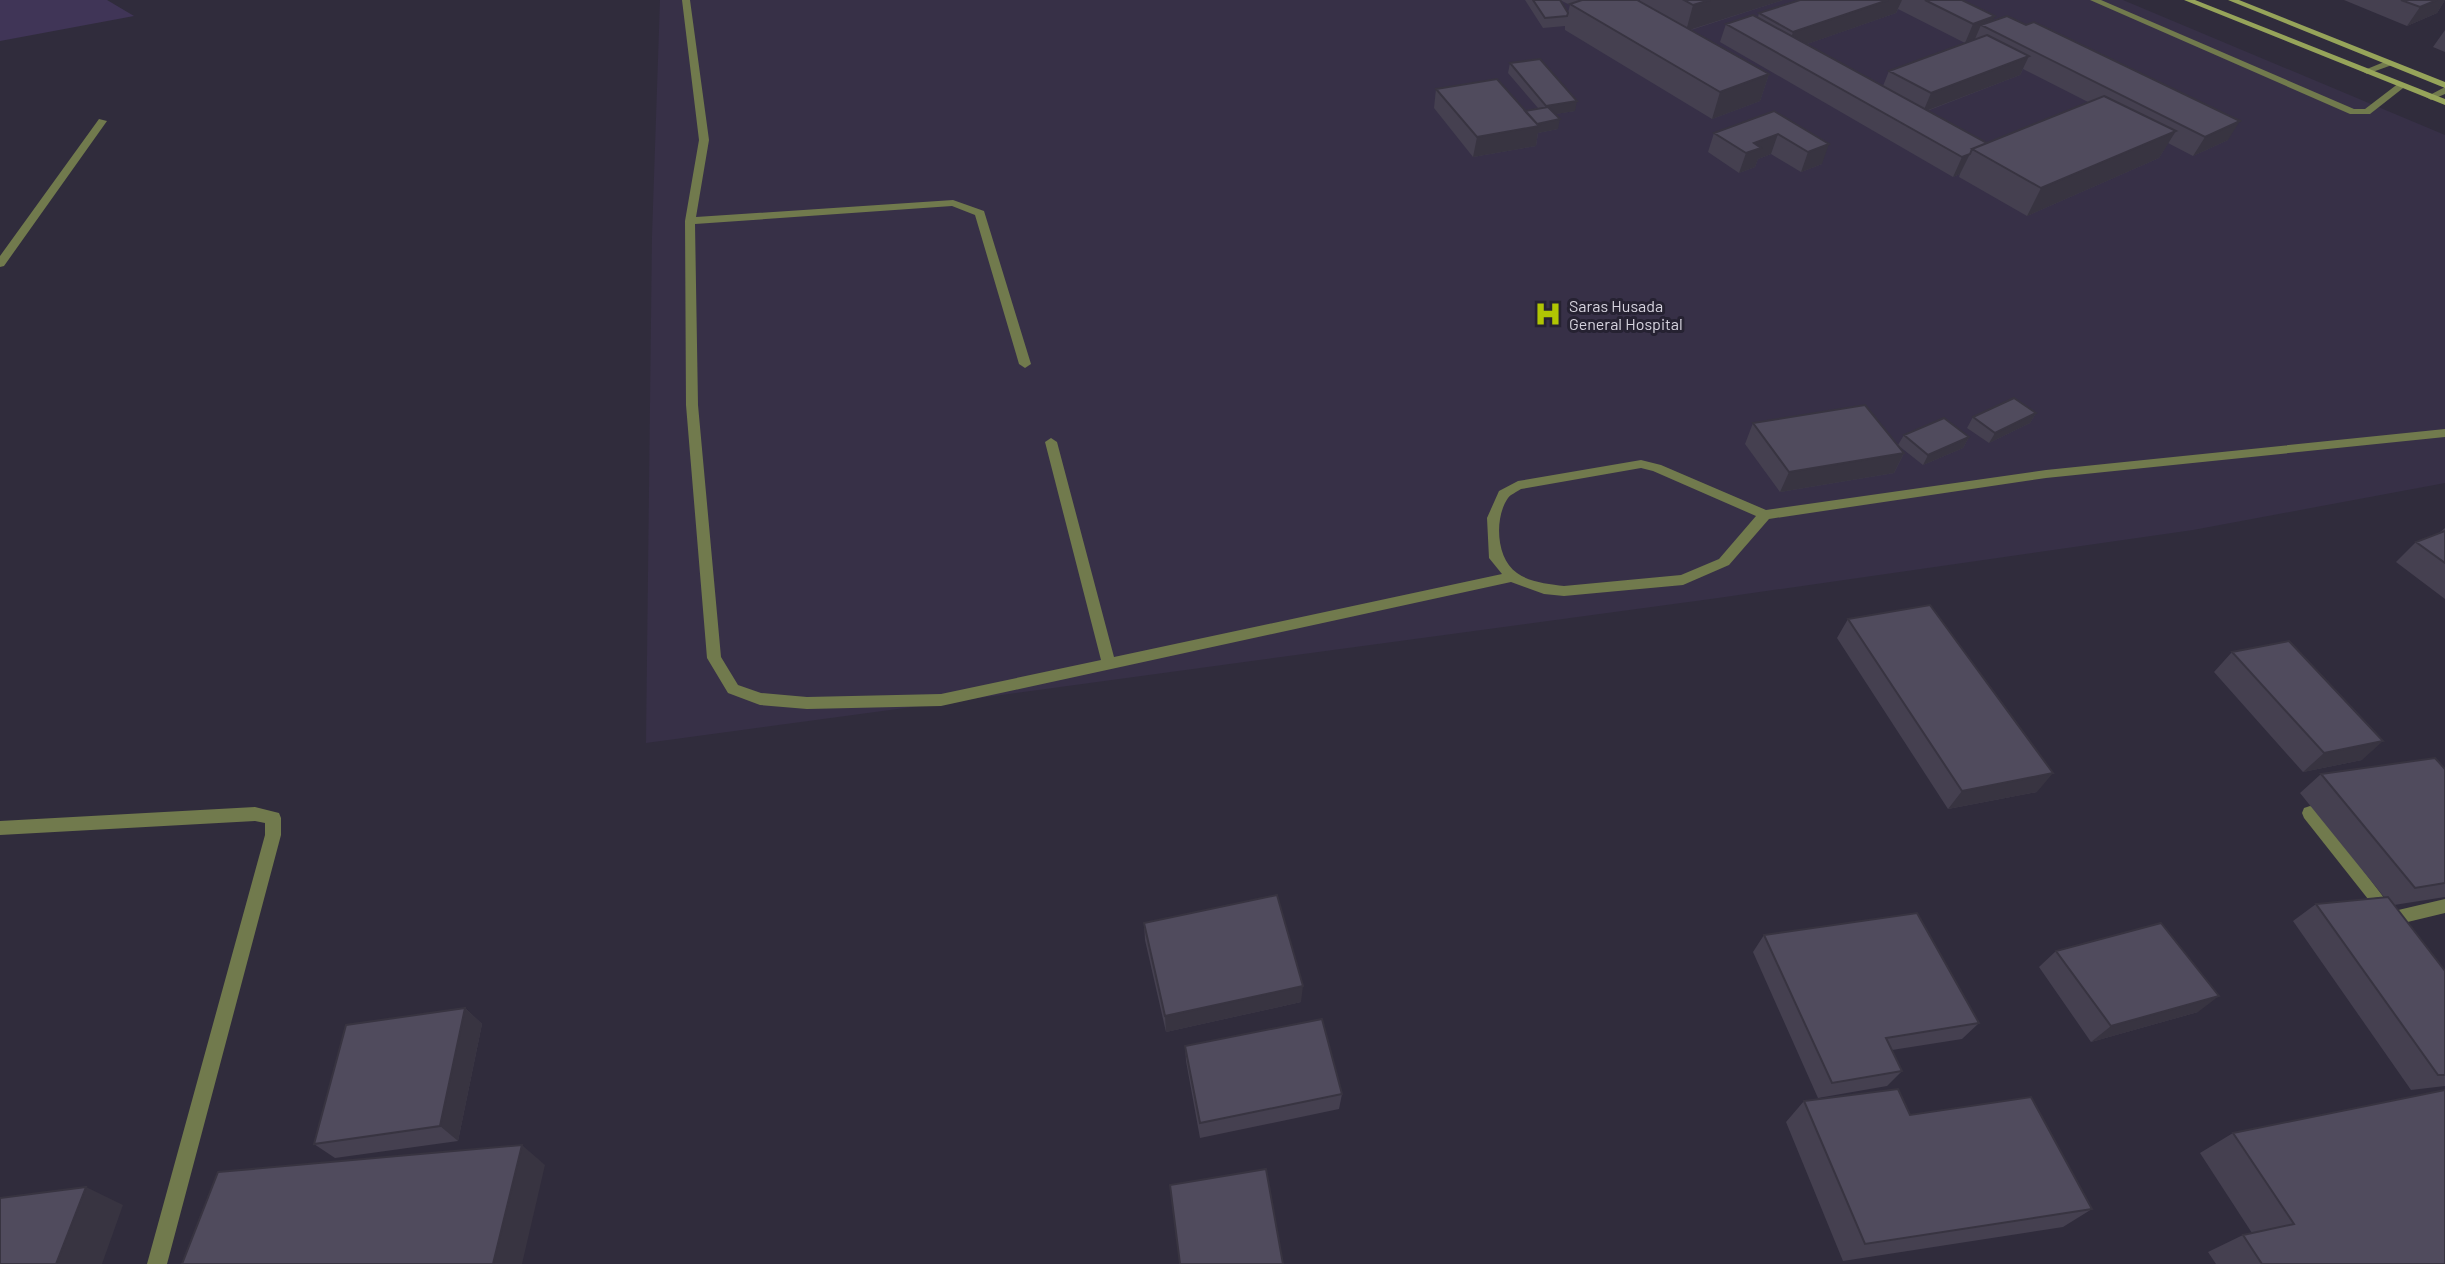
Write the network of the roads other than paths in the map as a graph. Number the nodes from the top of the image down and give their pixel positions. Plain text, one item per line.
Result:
1 (686, 0) edge
2 (2094, 0) edge
3 (2188, 0) edge
4 (2232, 0) edge
5 (2389, 63) junction
6 (2367, 71) junction
7 (2402, 85) junction
8 (2445, 85) edge
9 (2445, 90) edge
10 (2431, 96) junction
11 (2445, 102) edge
12 (102, 121) dead end
13 (690, 221) junction
14 (0, 264) edge
15 (1025, 364) dead end
16 (2445, 433) edge
17 (1051, 442) dead end
18 (1765, 515) junction
19 (1512, 577) junction
20 (1109, 664) junction
21 (2310, 813) dead end
22 (0, 828) edge
23 (2445, 906) edge
24 (157, 1264) edge

1 - 13 street
2 - 7 street
3 - 6 main road
4 - 5 main road
5 - 6 street
5 - 8 main road
6 - 7 main road
7 - 10 main road
9 - 10 street
10 - 11 main road
12 - 14 street
13 - 15 street
13 - 20 street
16 - 18 street
17 - 20 street
18 - 19 street
18 - 19 street
19 - 20 street
21 - 23 street
22 - 24 street

